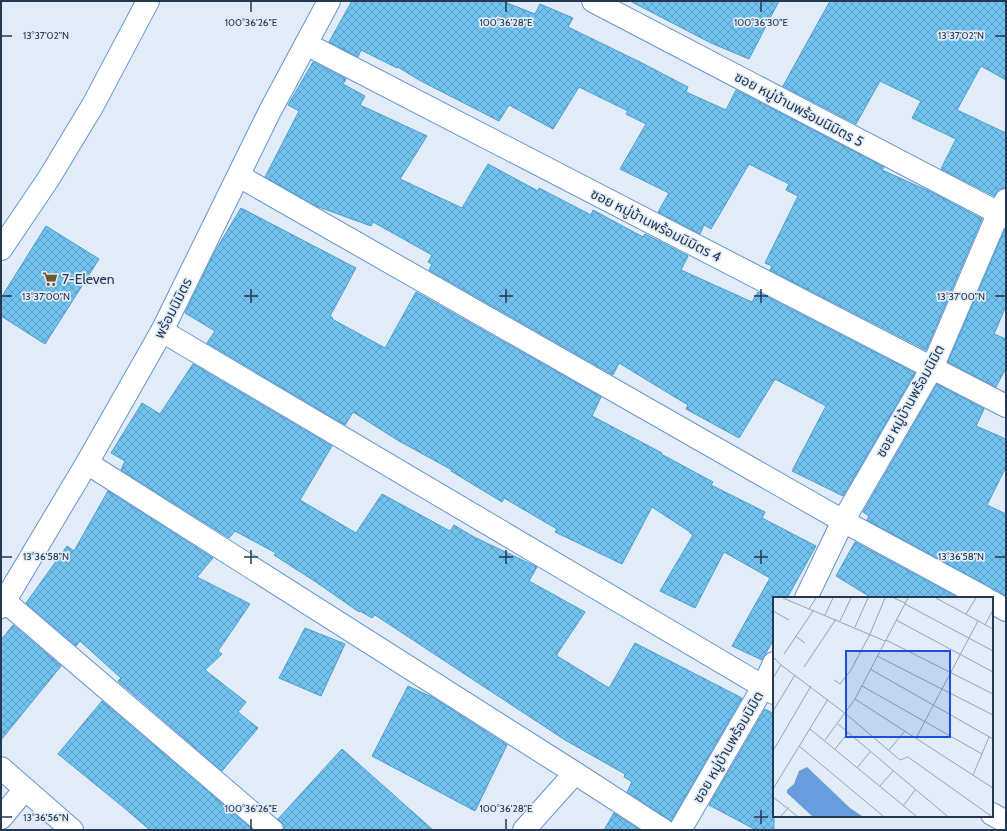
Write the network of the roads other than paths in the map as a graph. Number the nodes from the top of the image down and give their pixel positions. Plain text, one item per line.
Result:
1 (148, 1) edge
2 (329, 1) edge
3 (593, 1) edge
4 (306, 44) junction
5 (238, 176) junction
6 (1003, 210) edge
7 (1, 249) edge
8 (162, 331) junction
9 (932, 368) junction
10 (1006, 406) edge
11 (87, 463) junction
12 (843, 521) junction
13 (806, 597) edge
14 (983, 597) edge
15 (2, 602) edge
16 (993, 603) edge
17 (1006, 610) edge
18 (773, 668) edge
19 (768, 690) edge
20 (1, 768) edge
21 (575, 773) junction
22 (25, 789) junction
23 (993, 815) edge
24 (1, 818) edge
25 (1006, 822) edge
26 (72, 830) edge
27 (272, 830) edge
28 (524, 830) edge
29 (662, 830) edge
30 (680, 830) edge

1 - 7 street
2 - 4 street, พร้อมนิมิตร
3 - 6 street, ซอย หมู่บ้านพร้อมนิมิตร 5
4 - 5 street, พร้อมนิมิตร
4 - 9 street, ซอย หมู่บ้านพร้อมนิมิตร 4
5 - 8 street, พร้อมนิมิตร
5 - 12 street
6 - 9 street, ซอย หมู่บ้านพร้อมนิมิต
8 - 11 street, พร้อมนิมิตร
8 - 19 street
9 - 10 street, ซอย หมู่บ้านพร้อมนิมิตร 4
9 - 12 street, ซอย หมู่บ้านพร้อมนิมิต
11 - 15 street, พร้อมนิมิตร
11 - 21 street
12 - 13 street, ซอย หมู่บ้านพร้อมนิมิต
12 - 14 street
15 - 27 street
16 - 17 street
18 - 19 street, ซอย หมู่บ้านพร้อมนิมิต
19 - 30 street, ซอย หมู่บ้านพร้อมนิมิต
20 - 22 street
21 - 28 street
21 - 29 street
22 - 24 street
22 - 26 street
23 - 25 street

